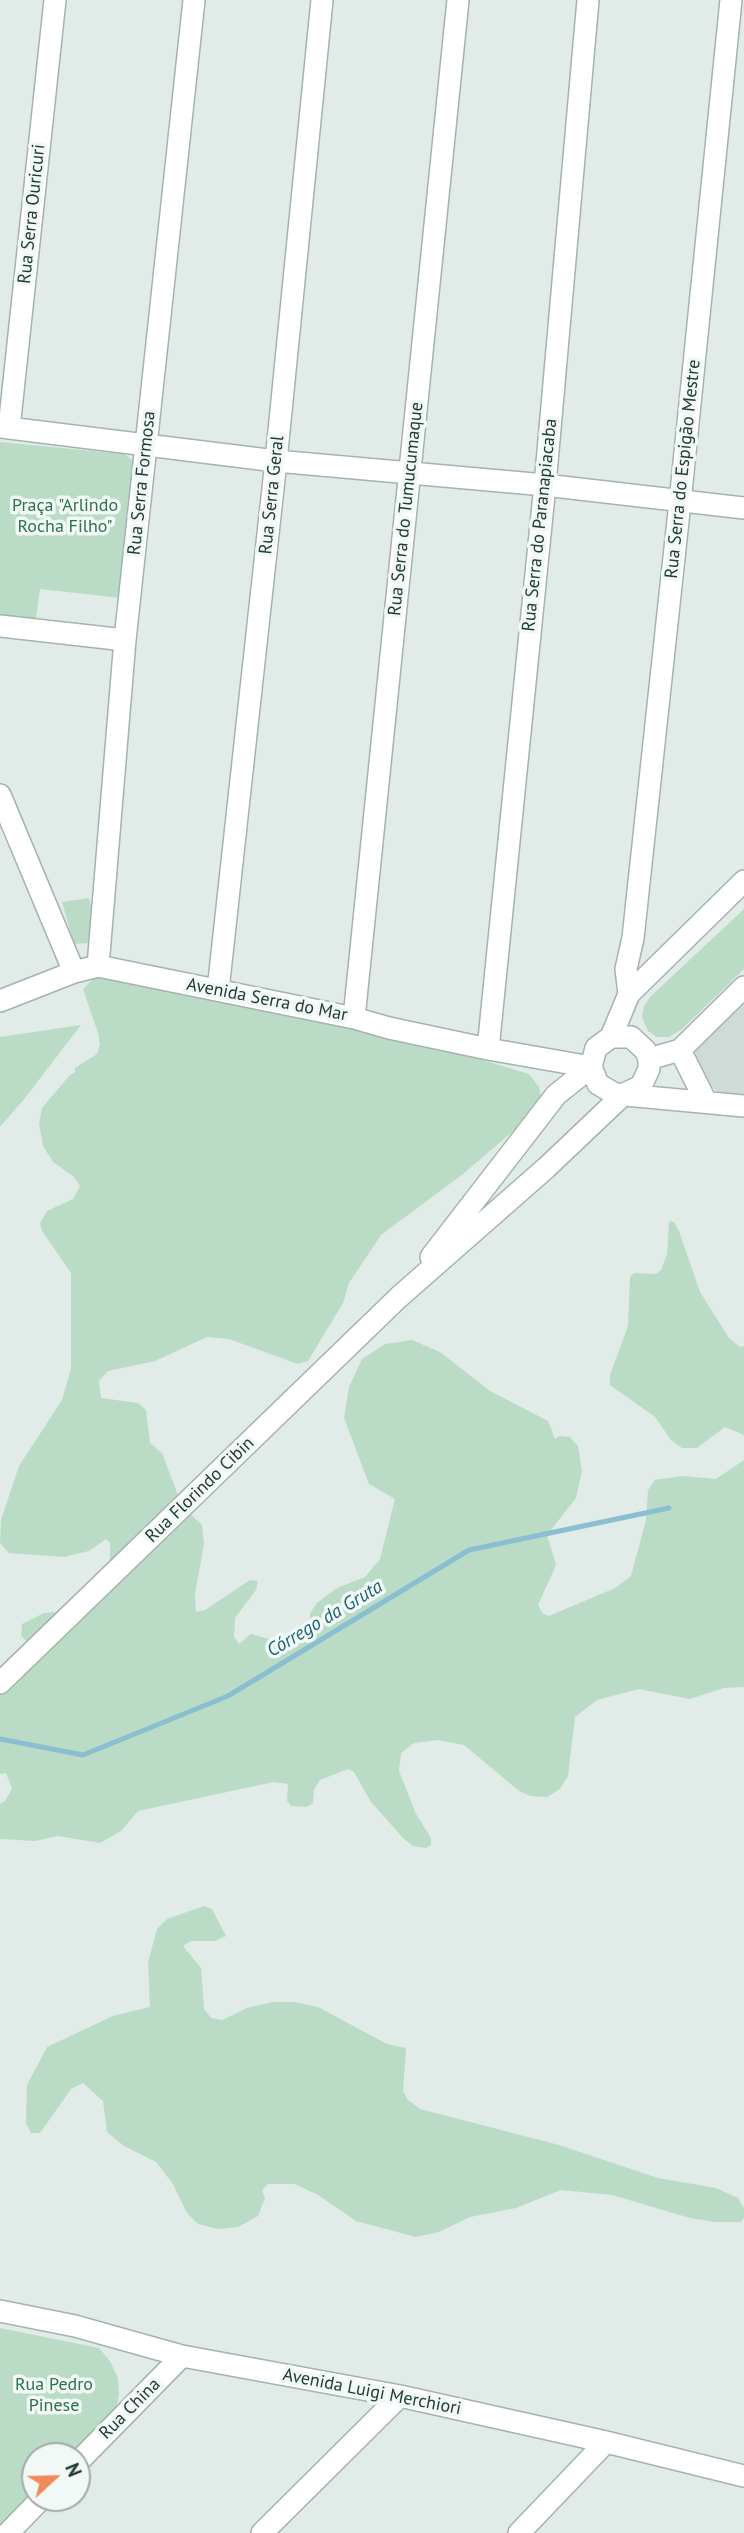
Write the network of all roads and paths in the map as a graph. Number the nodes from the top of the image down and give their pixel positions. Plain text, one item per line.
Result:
1 (55, 0) edge
2 (194, 0) edge
3 (322, 0) edge
4 (458, 0) edge
5 (588, 0) edge
6 (730, 0) edge
7 (5, 427) edge
8 (146, 445) junction
9 (275, 461) junction
10 (410, 473) junction
11 (545, 485) junction
12 (680, 502) junction
13 (744, 508) edge
14 (0, 626) edge
15 (125, 640) junction
16 (0, 795) edge
17 (744, 881) edge
18 (633, 938) junction
19 (656, 966) junction
20 (98, 967) junction
21 (74, 972) junction
22 (744, 987) edge
23 (218, 990) junction
24 (629, 994) junction
25 (0, 1000) edge
26 (354, 1018) junction
27 (611, 1037) junction
28 (488, 1049) junction
29 (680, 1050) junction
30 (537, 1057) junction
31 (591, 1067) junction
32 (648, 1069) junction
33 (624, 1094) junction
34 (556, 1095) junction
35 (706, 1102) junction
36 (744, 1107) edge
37 (400, 1297) junction
38 (0, 1683) edge
39 (0, 2311) edge
40 (182, 2356) junction
41 (400, 2396) junction
42 (606, 2442) junction
43 (91, 2449) edge
44 (744, 2476) edge
45 (28, 2512) edge
46 (8, 2533) edge
47 (262, 2533) edge
48 (519, 2533) edge

1 - 7 street, Rua Serra Ouricuri
2 - 8 street, Rua Serra Formosa
3 - 9 street, Rua Serra Geral
4 - 10 street, Rua Serra do Tumucumaque
5 - 11 street, Rua Serra do Paranapiacaba
6 - 12 street, Rua Serra do Espigão Mestre
7 - 8 street
8 - 9 street
8 - 15 street, Rua Serra Formosa
9 - 10 street
9 - 23 street, Rua Serra Geral
10 - 11 street
10 - 26 street, Rua Serra do Tumucumaque
11 - 12 street
11 - 28 street, Rua Serra do Paranapiacaba
12 - 13 street
12 - 18 street, Rua Serra do Espigão Mestre
14 - 15 street
15 - 20 street, Rua Serra Formosa
16 - 21 street
17 - 19 street
18 - 19 street
18 - 24 street, Rua Serra do Espigão Mestre
19 - 24 street
20 - 21 street, Avenida Serra do Mar
20 - 23 street, Avenida Serra do Mar
21 - 25 street, Avenida Serra do Mar
22 - 29 street, Rua Florindo Cibin
23 - 26 street, Avenida Serra do Mar
24 - 27 street
26 - 28 street, Avenida Serra do Mar
27 - 31 street
27 - 32 street
28 - 30 street, Avenida Serra do Mar
29 - 32 street, Rua Florindo Cibin
29 - 35 street
30 - 31 street, Avenida Serra do Mar
30 - 34 street
31 - 33 street
31 - 34 street, Rua Florindo Cibin
32 - 33 street, Rua Florindo Cibin
32 - 35 street
33 - 35 street
33 - 37 street, Rua Florindo Cibin
34 - 37 street, Rua Florindo Cibin
35 - 36 street
37 - 38 street, Rua Florindo Cibin
39 - 40 street, Avenida Luigi Merchiori
40 - 41 street, Avenida Luigi Merchiori
40 - 43 street, Rua China
41 - 42 street, Avenida Luigi Merchiori
41 - 47 street
42 - 44 street, Avenida Luigi Merchiori
42 - 48 street
45 - 46 street

